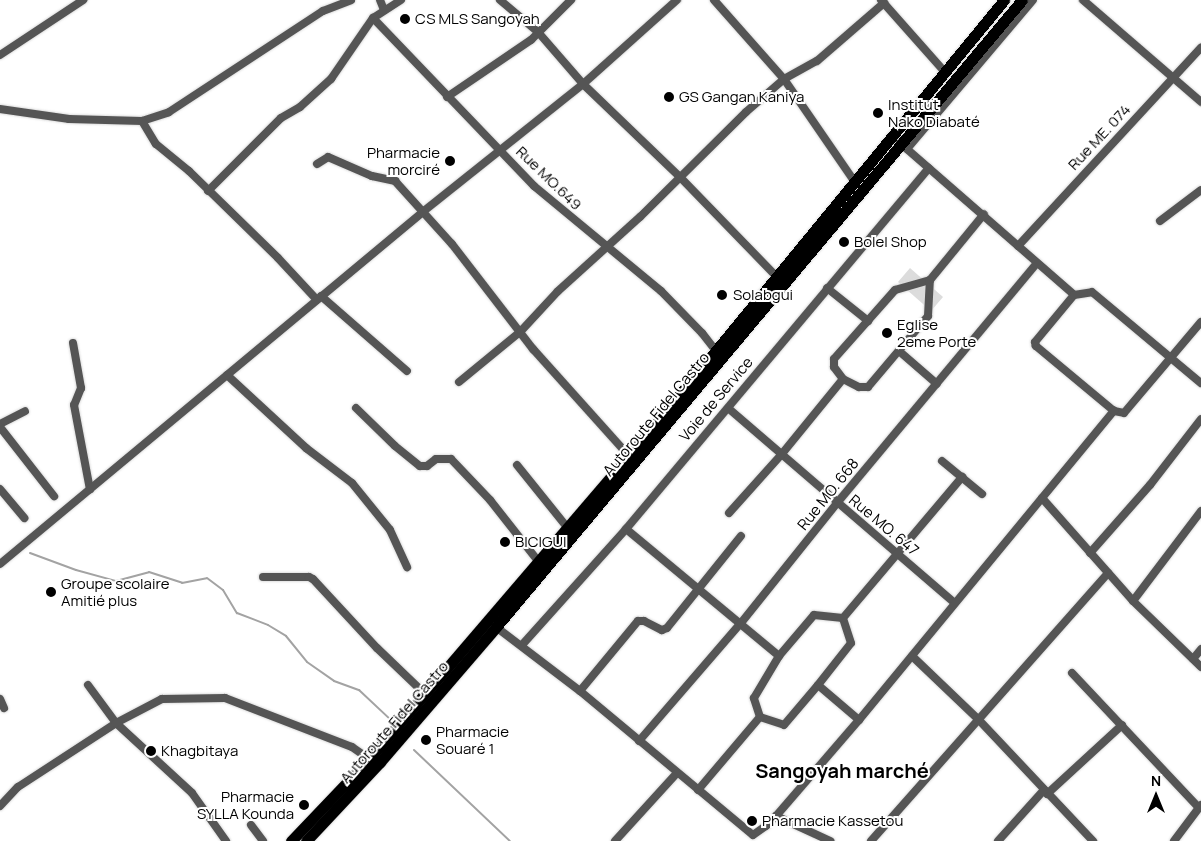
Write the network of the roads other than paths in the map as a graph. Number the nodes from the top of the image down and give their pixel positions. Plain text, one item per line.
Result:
1 (351, 0) edge
2 (380, 0) edge
3 (401, 0) edge
4 (500, 0) edge
5 (572, 0) edge
6 (677, 0) edge
7 (714, 0) edge
8 (1004, 0) edge
9 (1022, 0) edge
10 (1033, 0) edge
11 (1083, 0) edge
12 (77, 2) edge
13 (882, 2) edge
14 (384, 10) junction
15 (1017, 12) junction
16 (374, 17) junction
17 (538, 32) junction
18 (1201, 48) edge
19 (0, 55) edge
20 (944, 71) junction
21 (1173, 78) junction
22 (784, 79) junction
23 (583, 84) junction
24 (447, 97) junction
25 (1201, 102) edge
26 (0, 109) edge
27 (142, 121) junction
28 (903, 146) junction
29 (500, 149) junction
30 (317, 164) dead end
31 (929, 168) junction
32 (679, 176) junction
33 (854, 181) junction
34 (1201, 190) edge
35 (208, 191) junction
36 (424, 211) junction
37 (984, 214) junction
38 (1160, 222) dead end
39 (1018, 246) junction
40 (608, 247) junction
41 (1037, 264) junction
42 (776, 276) junction
43 (930, 280) junction
44 (827, 288) junction
45 (1074, 295) junction
46 (319, 298) junction
47 (868, 321) junction
48 (1201, 322) edge
49 (521, 331) junction
50 (73, 343) dead end
51 (716, 351) junction
52 (899, 351) junction
53 (1171, 357) junction
54 (407, 371) dead end
55 (227, 375) junction
56 (843, 378) junction
57 (459, 382) dead end
58 (1201, 383) edge
59 (937, 384) junction
60 (356, 408) dead end
61 (728, 408) junction
62 (25, 412) dead end
63 (1114, 412) junction
64 (1201, 419) edge
65 (0, 426) edge
66 (628, 455) junction
67 (781, 455) junction
68 (942, 461) dead end
69 (516, 465) dead end
70 (962, 477) junction
71 (0, 489) edge
72 (90, 490) junction
73 (982, 494) dead end
74 (54, 496) dead end
75 (1042, 498) junction
76 (837, 503) junction
77 (1201, 511) edge
78 (729, 513) dead end
79 (24, 518) dead end
80 (566, 526) junction
81 (626, 529) junction
82 (742, 536) dead end
83 (1090, 553) junction
84 (897, 554) junction
85 (538, 561) junction
86 (0, 564) edge
87 (407, 566) dead end
88 (1108, 574) junction
89 (263, 576) dead end
90 (699, 588) junction
91 (1134, 601) junction
92 (955, 603) junction
93 (843, 618) junction
94 (741, 623) junction
95 (496, 627) junction
96 (522, 645) junction
97 (1201, 650) edge
98 (779, 656) junction
99 (912, 656) junction
100 (1193, 659) junction
101 (1201, 667) edge
102 (1072, 673) dead end
103 (88, 685) dead end
104 (818, 685) junction
105 (580, 691) junction
106 (425, 694) junction
107 (0, 699) edge
108 (4, 708) dead end
109 (760, 717) junction
110 (978, 719) junction
111 (859, 720) junction
112 (116, 723) junction
113 (1122, 725) junction
114 (640, 741) junction
115 (369, 759) junction
116 (676, 774) junction
117 (698, 790) junction
118 (1045, 792) junction
119 (0, 806) edge
120 (1200, 807) edge
121 (776, 816) junction
122 (251, 825) dead end
123 (753, 838) edge
124 (226, 841) edge
125 (264, 841) edge
126 (291, 841) edge
127 (306, 841) edge
128 (615, 841) edge
129 (830, 841) edge
130 (871, 841) edge
131 (998, 841) edge
132 (1093, 841) edge
133 (1174, 841) edge

1 - 27 street
2 - 14 street
3 - 14 street
4 - 17 street
5 - 17 street
6 - 23 street
7 - 22 street
8 - 20 highway, Autoroute Fidel Castro
9 - 15 highway, Autoroute Fidel Castro
10 - 15 street
11 - 21 street
12 - 19 street
13 - 20 street
13 - 22 street
14 - 16 street
15 - 28 highway, Autoroute Fidel Castro
16 - 24 street, Rue MO.649
16 - 35 street
17 - 23 street
17 - 24 street
18 - 21 street, Rue ME. 074
20 - 33 highway, Autoroute Fidel Castro
21 - 25 street
21 - 39 street, Rue ME. 074
22 - 32 street
22 - 33 street
23 - 29 street
23 - 32 street
24 - 29 street, Rue MO.649
26 - 27 street
27 - 35 street
28 - 31 street
28 - 95 highway, Autoroute Fidel Castro
29 - 36 street
29 - 40 street, Rue MO.649
30 - 36 street
31 - 37 street
31 - 44 street, Voie de Service
32 - 40 street
32 - 42 street
33 - 42 highway, Autoroute Fidel Castro
34 - 38 street
35 - 46 street
36 - 46 street
36 - 49 street
37 - 39 street
37 - 43 street
39 - 41 street
40 - 49 street
40 - 51 street, Rue MO.649
41 - 45 street
41 - 59 street, Rue MO. 668
42 - 51 highway, Autoroute Fidel Castro
43 - 47 street
43 - 52 street
44 - 47 street
44 - 61 street, Voie de Service
45 - 53 street
45 - 63 street
46 - 54 street
46 - 55 street
47 - 56 street
48 - 53 street
49 - 57 street
49 - 66 street
50 - 72 street
51 - 66 highway, Autoroute Fidel Castro
52 - 56 street
52 - 59 street
53 - 58 street
53 - 63 street
55 - 72 street
55 - 87 street
56 - 67 street
59 - 76 street, Rue MO. 668
60 - 85 street
61 - 67 street, Rue MO. 647
61 - 81 street, Voie de Service
62 - 65 street
63 - 75 street
64 - 83 street
65 - 74 street
66 - 80 highway, Autoroute Fidel Castro
67 - 76 street, Rue MO. 647
67 - 78 street
68 - 70 street
69 - 80 street
70 - 73 street
70 - 84 street
71 - 79 street
72 - 86 street
75 - 83 street
75 - 92 street
76 - 84 street, Rue MO. 647
76 - 94 street, Rue MO. 668
77 - 91 street
80 - 85 highway, Autoroute Fidel Castro
81 - 90 street
81 - 96 street, Voie de Service
82 - 90 street
83 - 88 street
84 - 92 street, Rue MO. 647
84 - 93 street
85 - 106 highway, Autoroute Fidel Castro
88 - 91 street
88 - 110 street
89 - 106 street
90 - 94 street
90 - 105 street
91 - 100 street
92 - 99 street
93 - 98 street
93 - 104 street
94 - 98 street
94 - 114 street, Rue MO. 668
95 - 96 street
95 - 127 highway, Autoroute Fidel Castro
96 - 105 street
97 - 100 street
98 - 109 street
99 - 110 street
99 - 111 street
100 - 101 street
102 - 113 street
103 - 112 street
104 - 109 street
104 - 111 street
105 - 114 street
106 - 115 highway, Autoroute Fidel Castro
107 - 108 street
109 - 117 street
110 - 118 street
110 - 130 street
111 - 121 street
112 - 115 street
112 - 119 street
112 - 124 street
113 - 118 street
113 - 120 street
114 - 116 street
115 - 126 highway, Autoroute Fidel Castro
116 - 117 street
116 - 128 street
117 - 123 street
118 - 131 street
118 - 132 street
120 - 133 street
121 - 123 street
121 - 129 street
122 - 125 street

